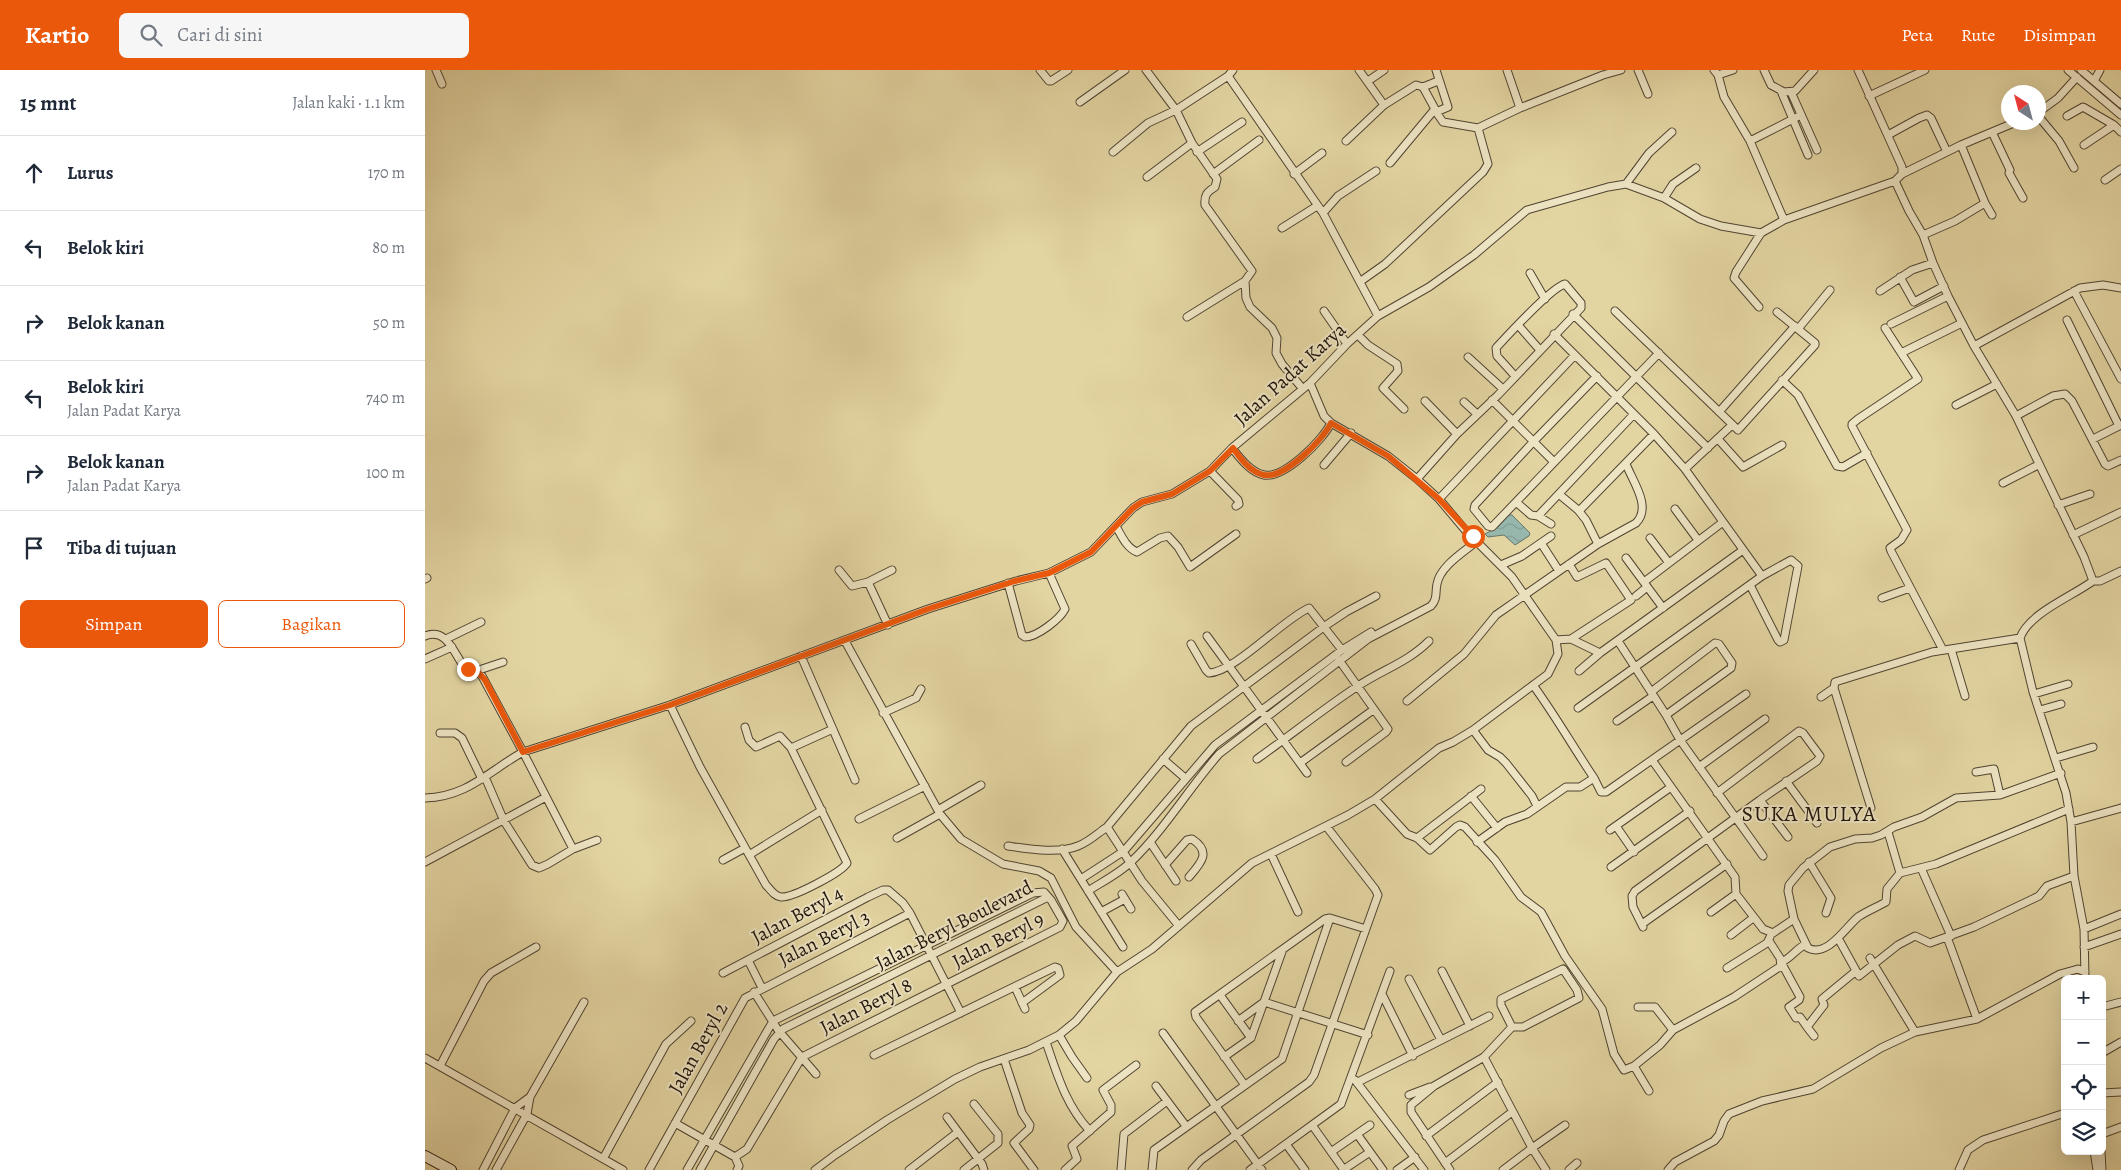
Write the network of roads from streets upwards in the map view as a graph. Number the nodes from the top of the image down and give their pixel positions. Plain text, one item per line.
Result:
1 (436, 70) edge
2 (1040, 70) edge
3 (1068, 70) edge
4 (1125, 70) edge
5 (1146, 70) edge
6 (1359, 70) edge
7 (1384, 70) edge
8 (1435, 70) edge
9 (1507, 70) edge
10 (1621, 70) edge
11 (1638, 70) edge
12 (1733, 70) edge
13 (1764, 70) edge
14 (1814, 70) edge
15 (1858, 70) edge
16 (1925, 70) edge
17 (2068, 70) edge
18 (2105, 70) edge
19 (1230, 73) edge
20 (1716, 73) edge
21 (2079, 73) edge
22 (2097, 75) edge
23 (1368, 81) junction
24 (1438, 81) junction
25 (442, 84) dead end
26 (1423, 86) junction
27 (1781, 91) junction
28 (1791, 92) junction
29 (1648, 94) dead end
30 (1869, 96) junction
31 (1079, 102) dead end
32 (2121, 104) edge
33 (1384, 105) junction
34 (2046, 107) edge
35 (1520, 108) junction
36 (1176, 110) junction
37 (1435, 111) junction
38 (1801, 115) junction
39 (2121, 115) edge
40 (2067, 116) dead end
41 (1792, 118) junction
42 (1242, 122) dead end
43 (2046, 125) edge
44 (2114, 125) junction
45 (1478, 128) junction
46 (2001, 129) edge
47 (1672, 132) dead end
48 (1993, 132) junction
49 (2121, 132) edge
50 (1888, 135) junction
51 (1259, 140) dead end
52 (1346, 140) dead end
53 (1750, 141) junction
54 (1192, 143) junction
55 (1961, 145) junction
56 (2084, 145) dead end
57 (1113, 152) dead end
58 (1197, 152) junction
59 (1947, 152) junction
60 (1322, 153) dead end
61 (1390, 163) dead end
62 (1696, 168) dead end
63 (2074, 168) dead end
64 (2121, 169) edge
65 (1376, 171) dead end
66 (1213, 174) junction
67 (1294, 174) junction
68 (1902, 174) junction
69 (1147, 177) dead end
70 (2105, 180) dead end
71 (1895, 181) junction
72 (1626, 184) junction
73 (1664, 198) junction
74 (2023, 198) dead end
75 (1985, 203) junction
76 (1317, 206) junction
77 (1323, 214) junction
78 (1992, 215) dead end
79 (1785, 220) junction
80 (1282, 228) dead end
81 (1761, 233) junction
82 (1923, 235) junction
83 (1933, 263) junction
84 (1530, 273) dead end
85 (1899, 277) junction
86 (1245, 281) junction
87 (1361, 281) junction
88 (1944, 286) junction
89 (2121, 288) edge
90 (1830, 290) dead end
91 (1880, 291) dead end
92 (2074, 291) junction
93 (1948, 296) junction
94 (1545, 299) junction
95 (1759, 307) dead end
96 (1324, 311) dead end
97 (1615, 311) dead end
98 (1777, 312) dead end
99 (1573, 314) junction
100 (1378, 316) junction
101 (1187, 317) dead end
102 (2067, 320) dead end
103 (1962, 322) junction
104 (1518, 325) junction
105 (1796, 328) junction
106 (1554, 334) junction
107 (1358, 335) junction
108 (1347, 344) junction
109 (1974, 346) junction
110 (1539, 349) junction
111 (1659, 353) junction
112 (1901, 353) junction
113 (1575, 355) junction
114 (1468, 357) dead end
115 (1515, 376) junction
116 (1597, 376) junction
117 (1636, 376) junction
118 (1782, 380) junction
119 (2121, 380) edge
120 (1310, 383) junction
121 (1997, 384) junction
122 (1302, 388) junction
123 (1503, 389) junction
124 (1617, 396) junction
125 (1492, 400) junction
126 (1425, 401) dead end
127 (1463, 402) dead end
128 (1956, 405) dead end
129 (1404, 409) dead end
130 (1719, 412) junction
131 (1477, 414) junction
132 (1634, 414) junction
133 (2016, 416) junction
134 (1513, 421) junction
135 (1331, 423) junction
136 (2120, 425) edge
137 (1732, 426) junction
138 (1351, 433) junction
139 (1457, 434) junction
140 (1654, 434) junction
141 (1718, 439) junction
142 (2093, 439) junction
143 (1533, 442) junction
144 (1782, 445) dead end
145 (1233, 448) junction
146 (1708, 448) junction
147 (1867, 453) junction
148 (2121, 460) edge
149 (1553, 461) junction
150 (1626, 464) junction
151 (1324, 465) dead end
152 (2038, 466) junction
153 (1685, 468) junction
154 (1210, 471) junction
155 (1417, 479) junction
156 (2003, 483) dead end
157 (2090, 494) dead end
158 (1560, 495) junction
159 (1439, 499) junction
160 (1516, 502) junction
161 (2058, 505) junction
162 (1235, 506) dead end
163 (1675, 509) dead end
164 (1578, 510) junction
165 (2121, 512) edge
166 (1539, 516) junction
167 (1723, 522) junction
168 (1551, 524) dead end
169 (1117, 528) junction
170 (1236, 534) dead end
171 (2073, 535) junction
172 (1551, 536) dead end
173 (1650, 538) dead end
174 (1698, 540) junction
175 (1477, 541) junction
176 (1541, 543) junction
177 (1598, 544) junction
178 (1743, 550) junction
179 (1626, 558) dead end
180 (1669, 563) junction
181 (1569, 564) junction
182 (1501, 565) junction
183 (839, 570) dead end
184 (892, 570) dead end
185 (1559, 571) junction
186 (2121, 571) edge
187 (1049, 573) junction
188 (1762, 576) junction
189 (2093, 581) junction
190 (868, 582) junction
191 (1007, 583) junction
192 (1646, 584) junction
193 (1750, 585) junction
194 (1910, 588) junction
195 (1376, 596) dead end
196 (1526, 596) junction
197 (1636, 596) dead end
198 (1882, 598) dead end
199 (1435, 600) junction
200 (1663, 608) junction
201 (481, 622) dead end
202 (888, 625) junction
203 (1325, 626) junction
204 (425, 636) edge
205 (1207, 636) dead end
206 (2020, 638) junction
207 (446, 639) junction
208 (1571, 639) junction
209 (1556, 640) junction
210 (845, 641) junction
211 (1429, 641) dead end
212 (1618, 642) junction
213 (1191, 644) dead end
214 (451, 647) junction
215 (1342, 650) junction
216 (1947, 650) junction
217 (1600, 654) junction
218 (801, 656) junction
219 (425, 659) edge
220 (1339, 660) junction
221 (503, 662) dead end
222 (1229, 665) junction
223 (1636, 668) junction
224 (476, 670) junction
225 (1579, 671) dead end
226 (2068, 684) dead end
227 (1533, 685) junction
228 (1244, 686) junction
229 (1357, 686) junction
230 (1834, 688) junction
231 (921, 689) dead end
232 (1652, 694) junction
233 (1746, 694) dead end
234 (2034, 694) junction
235 (1965, 696) dead end
236 (1821, 697) dead end
237 (1407, 701) dead end
238 (2061, 704) dead end
239 (670, 705) junction
240 (1578, 708) dead end
241 (1261, 709) junction
242 (1373, 710) junction
243 (2040, 710) junction
244 (883, 713) junction
245 (1666, 715) junction
246 (1267, 718) junction
247 (1765, 719) dead end
248 (1617, 722) dead end
249 (745, 728) dead end
250 (833, 729) junction
251 (1473, 730) junction
252 (440, 733) dead end
253 (1283, 740) junction
254 (1680, 740) junction
255 (791, 748) junction
256 (2093, 748) dead end
257 (523, 752) junction
258 (2056, 758) junction
259 (1163, 759) junction
260 (1257, 759) dead end
261 (1652, 760) junction
262 (1346, 762) dead end
263 (1300, 763) junction
264 (1699, 767) junction
265 (1192, 770) junction
266 (1976, 772) dead end
267 (1307, 773) dead end
268 (2061, 773) junction
269 (1199, 777) junction
270 (484, 778) junction
271 (1185, 778) junction
272 (1594, 778) junction
273 (855, 780) dead end
274 (1786, 781) junction
275 (981, 785) dead end
276 (925, 786) junction
277 (1671, 787) junction
278 (1481, 789) dead end
279 (1717, 793) junction
280 (1999, 795) junction
281 (1471, 796) junction
282 (546, 797) junction
283 (425, 798) edge
284 (1375, 799) junction
285 (1760, 800) junction
286 (1537, 806) junction
287 (1871, 808) dead end
288 (2121, 808) edge
289 (2069, 809) junction
290 (822, 810) junction
291 (1690, 811) junction
292 (939, 812) junction
293 (1734, 818) junction
294 (859, 819) dead end
295 (504, 821) junction
296 (2071, 822) junction
297 (1817, 823) dead end
298 (1326, 826) junction
299 (1107, 827) junction
300 (1497, 828) junction
301 (1888, 832) junction
302 (1788, 837) dead end
303 (897, 838) dead end
304 (1417, 838) junction
305 (1709, 838) junction
306 (597, 840) dead end
307 (1150, 842) junction
308 (1477, 842) junction
309 (1008, 846) dead end
310 (745, 848) junction
311 (573, 849) junction
312 (1062, 849) junction
313 (1124, 851) junction
314 (1634, 852) junction
315 (1271, 854) junction
316 (749, 855) junction
317 (1763, 856) dead end
318 (723, 860) dead end
319 (425, 862) edge
320 (1131, 862) junction
321 (1809, 862) junction
322 (1727, 864) junction
323 (1165, 865) junction
324 (1611, 867) dead end
325 (1921, 868) junction
326 (1900, 873) junction
327 (2074, 876) junction
328 (1189, 877) dead end
329 (1081, 879) junction
330 (1176, 881) dead end
331 (1088, 891) junction
332 (1736, 894) junction
333 (1048, 897) junction
334 (1131, 909) dead end
335 (1101, 912) junction
336 (1298, 912) dead end
337 (1711, 912) dead end
338 (910, 913) junction
339 (1827, 913) dead end
340 (2121, 914) edge
341 (1330, 918) junction
342 (1753, 918) junction
343 (1794, 919) junction
344 (1179, 926) junction
345 (1366, 929) junction
346 (2084, 929) junction
347 (1770, 932) junction
348 (1731, 934) dead end
349 (2121, 934) edge
350 (1949, 937) junction
351 (1838, 938) junction
352 (1769, 941) junction
353 (1806, 944) junction
354 (536, 947) dead end
355 (1123, 947) dead end
356 (2084, 948) junction
357 (1283, 949) junction
358 (928, 951) junction
359 (748, 960) junction
360 (1872, 961) junction
361 (1782, 963) junction
362 (1727, 968) dead end
363 (1390, 971) dead end
364 (1442, 971) dead end
365 (1856, 971) junction
366 (723, 972) dead end
367 (1117, 972) junction
368 (2085, 975) edge
369 (1409, 979) dead end
370 (946, 984) junction
371 (1015, 987) junction
372 (762, 988) junction
373 (754, 992) junction
374 (1382, 994) junction
375 (1220, 995) junction
376 (584, 1002) dead end
377 (1264, 1002) junction
378 (2121, 1002) edge
379 (2106, 1006) edge
380 (1638, 1008) dead end
381 (1297, 1012) junction
382 (961, 1013) junction
383 (1489, 1016) dead end
384 (1977, 1019) junction
385 (691, 1021) dead end
386 (1238, 1021) junction
387 (1332, 1024) junction
388 (1470, 1026) junction
389 (776, 1027) junction
390 (1512, 1027) junction
391 (1807, 1027) junction
392 (1673, 1030) junction
393 (1915, 1032) junction
394 (1163, 1033) dead end
395 (1059, 1035) junction
396 (1368, 1035) junction
397 (1813, 1036) dead end
398 (1251, 1038) junction
399 (1441, 1040) junction
400 (1046, 1042) junction
401 (2121, 1042) edge
402 (2106, 1051) edge
403 (874, 1055) dead end
404 (1413, 1056) junction
405 (801, 1057) junction
406 (1224, 1057) junction
407 (1484, 1057) junction
408 (425, 1058) edge
409 (1004, 1059) junction
410 (1136, 1065) dead end
411 (440, 1066) junction
412 (1634, 1066) junction
413 (815, 1074) dead end
414 (1087, 1078) dead end
415 (1350, 1078) junction
416 (1358, 1082) junction
417 (1498, 1082) junction
418 (1244, 1084) junction
419 (1156, 1086) dead end
420 (1434, 1086) junction
421 (1649, 1091) dead end
422 (2121, 1092) edge
423 (2106, 1093) edge
424 (1409, 1095) dead end
425 (530, 1097) junction
426 (1167, 1101) junction
427 (974, 1104) dead end
428 (1215, 1105) junction
429 (515, 1108) junction
430 (1512, 1112) junction
431 (527, 1114) junction
432 (2061, 1114) edge
433 (947, 1117) dead end
434 (675, 1124) junction
435 (1312, 1125) junction
436 (1369, 1125) dead end
437 (1565, 1125) dead end
438 (1186, 1126) junction
439 (2121, 1127) edge
440 (1090, 1131) junction
441 (958, 1132) junction
442 (2106, 1133) edge
443 (1236, 1134) junction
444 (1357, 1134) junction
445 (1426, 1136) junction
446 (708, 1142) junction
447 (1286, 1144) junction
448 (1532, 1148) junction
449 (1331, 1152) junction
450 (1370, 1152) junction
451 (2095, 1155) edge
452 (2101, 1155) edge
453 (425, 1156) edge
454 (604, 1157) junction
455 (735, 1157) junction
456 (1415, 1157) junction
457 (978, 1159) junction
458 (1445, 1163) junction
459 (1577, 1163) dead end
460 (1260, 1167) edge
461 (740, 1169) edge
462 (451, 1170) edge
463 (483, 1170) edge
464 (496, 1170) edge
465 (623, 1170) edge
466 (649, 1170) edge
467 (687, 1170) edge
468 (700, 1170) edge
469 (815, 1170) edge
470 (909, 1170) edge
471 (963, 1170) edge
472 (984, 1170) edge
473 (1033, 1170) edge
474 (1065, 1170) edge
475 (1121, 1170) edge
476 (1152, 1170) edge
477 (1192, 1170) edge
478 (1250, 1170) edge
479 (1305, 1170) edge
480 (1343, 1170) edge
481 (1383, 1170) edge
482 (1397, 1170) edge
483 (1424, 1170) edge
484 (1450, 1170) edge
485 (1503, 1170) edge
486 (1546, 1170) edge
487 (1569, 1170) edge
488 (1668, 1170) edge
489 (1959, 1170) edge
490 (2097, 1170) edge
491 (2102, 1170) edge

1 - 25 street
2 - 3 street
4 - 31 street
5 - 36 street
6 - 23 street
7 - 23 street
8 - 24 street
9 - 35 street
10 - 35 street
11 - 29 street
12 - 20 street
13 - 27 street
14 - 28 street
15 - 30 street
16 - 30 street
17 - 21 street
18 - 22 street
19 - 36 street
19 - 67 street
20 - 53 street
21 - 22 street
21 - 34 street
21 - 39 street
22 - 32 street
23 - 33 street
24 - 26 street
24 - 37 street
26 - 33 street
26 - 37 street
27 - 28 street
27 - 41 street
28 - 38 street
30 - 50 street
33 - 52 street
35 - 45 street
36 - 54 street
36 - 57 street
37 - 45 street
37 - 61 street
38 - 41 street
38 - 41 street
40 - 44 street
41 - 53 street
42 - 58 street
43 - 63 street
44 - 49 street
44 - 56 street
45 - 87 street
46 - 48 street
47 - 72 street
48 - 55 street
48 - 74 street
50 - 59 street
50 - 68 street
51 - 66 street
53 - 79 street
54 - 58 street
54 - 69 street
55 - 59 street
55 - 75 street
58 - 66 street
59 - 68 street
60 - 67 street
62 - 73 street
64 - 70 street
65 - 77 street
66 - 86 street
67 - 76 street
68 - 71 street
71 - 79 street
71 - 82 street
72 - 73 street
72 - 100 street, Jalan Padat Karya
73 - 81 street
75 - 78 street
75 - 82 street
76 - 77 street
76 - 80 street
77 - 87 street
79 - 81 street
81 - 95 street
82 - 83 street
83 - 85 street
83 - 88 street
84 - 94 street
85 - 88 street
85 - 91 street
86 - 101 street
86 - 122 street
87 - 100 street
88 - 93 street
89 - 92 street
90 - 105 street
92 - 109 street
92 - 119 street
93 - 103 street
93 - 112 street
94 - 99 street
94 - 104 street
96 - 108 street
97 - 111 street
98 - 105 street
99 - 106 street
99 - 117 street
100 - 107 street, Jalan Padat Karya
102 - 136 street
103 - 109 street
103 - 112 street
104 - 110 street
104 - 115 street
105 - 118 street
105 - 130 street
106 - 110 street
106 - 113 street
107 - 108 street, Jalan Padat Karya
107 - 129 street
108 - 120 street, Jalan Padat Karya
109 - 121 street
110 - 115 street
111 - 117 street
111 - 130 street
112 - 147 street
113 - 116 street
113 - 134 street
114 - 123 street
115 - 123 street
116 - 124 street
116 - 143 street
117 - 124 street
117 - 146 street
118 - 137 street
118 - 147 street
120 - 122 street, Jalan Padat Karya
120 - 135 street
121 - 128 street
121 - 133 street
122 - 145 street, Jalan Padat Karya
123 - 125 street
124 - 132 street
124 - 149 street
125 - 131 street
125 - 134 street
126 - 139 street
127 - 131 street
130 - 137 street
131 - 139 street
132 - 140 street
132 - 158 street
133 - 142 street
133 - 152 street
134 - 143 street
134 - 159 street
135 - 138 street
135 - 145 street
136 - 142 street
137 - 141 street
138 - 151 street
138 - 155 street
139 - 155 street
140 - 150 street
140 - 153 street
141 - 144 street
141 - 146 street
142 - 148 street
143 - 149 street
143 - 160 street
145 - 154 street, Jalan Padat Karya
146 - 153 street
147 - 194 street
149 - 160 street
150 - 164 street
150 - 177 street
152 - 156 street
152 - 161 street
153 - 167 street
154 - 162 street
154 - 169 street, Jalan Padat Karya
155 - 159 street
157 - 161 street
158 - 164 street
158 - 166 street
159 - 175 street
160 - 166 street
161 - 171 street
163 - 174 street
164 - 177 street
165 - 171 street
166 - 168 street
167 - 174 street
167 - 178 street
169 - 170 street
169 - 187 street, Jalan Padat Karya
171 - 189 street
172 - 176 street
173 - 180 street
174 - 180 street
175 - 182 street
175 - 199 street
176 - 182 street
176 - 185 street
177 - 181 street
178 - 188 street
178 - 200 street
179 - 192 street
180 - 192 street
181 - 185 street
181 - 208 street
182 - 196 street
183 - 190 street
184 - 190 street
185 - 196 street
186 - 189 street
187 - 191 street, Jalan Padat Karya
187 - 191 street
188 - 193 street
188 - 193 street
189 - 206 street
190 - 202 street
191 - 202 street, Jalan Padat Karya
192 - 197 street
192 - 200 street
193 - 223 street
194 - 198 street
194 - 216 street
195 - 203 street
196 - 209 street
196 - 237 street
199 - 215 street
199 - 220 street
200 - 212 street
201 - 207 street
202 - 210 street, Jalan Padat Karya
203 - 215 street
203 - 222 street
203 - 228 street
204 - 207 street
205 - 222 street
206 - 216 street
206 - 234 street
207 - 214 street
208 - 209 street
208 - 217 street
209 - 227 street
210 - 218 street, Jalan Padat Karya
210 - 244 street
211 - 229 street
212 - 217 street
212 - 223 street
213 - 222 street
214 - 219 street
214 - 224 street
215 - 241 street
216 - 230 street
216 - 235 street
217 - 225 street
218 - 239 street, Jalan Padat Karya
218 - 250 street
220 - 229 street
220 - 246 street
221 - 224 street
222 - 228 street
223 - 232 street
223 - 240 street
224 - 257 street
226 - 234 street
227 - 251 street
227 - 272 street
228 - 241 street
228 - 259 street
229 - 242 street
229 - 253 street
230 - 236 street
230 - 287 street
231 - 244 street
232 - 245 street
232 - 245 street
232 - 248 street
233 - 254 street
234 - 243 street
238 - 243 street
239 - 257 street, Jalan Padat Karya
239 - 310 street
241 - 246 street
241 - 265 street
242 - 262 street
242 - 263 street
243 - 258 street
244 - 276 street
245 - 254 street
246 - 253 street
246 - 269 street
247 - 264 street
249 - 255 street
250 - 255 street
250 - 273 street
251 - 284 street
251 - 286 street
252 - 270 street
253 - 260 street
253 - 263 street
254 - 261 street
254 - 264 street
255 - 290 street
256 - 258 street
257 - 270 street, Jalan Padat Karya
257 - 282 street
258 - 268 street
259 - 271 street
259 - 299 street
261 - 272 street
261 - 277 street
263 - 267 street
264 - 279 street
265 - 269 street
265 - 271 street
266 - 280 street
268 - 280 street
268 - 289 street
269 - 307 street
270 - 283 street, Jalan Padat Karya
270 - 295 street
271 - 313 street
272 - 286 street
274 - 279 street
274 - 285 street
274 - 297 street
275 - 292 street
276 - 292 street
276 - 294 street
277 - 291 street
277 - 314 street
278 - 281 street
279 - 293 street
280 - 301 street
281 - 300 street
281 - 304 street
282 - 295 street
282 - 311 street
284 - 298 street
284 - 304 street
285 - 293 street
285 - 302 street
286 - 300 street
288 - 296 street
289 - 296 street
289 - 325 street
290 - 316 street
290 - 316 street
291 - 305 street
291 - 314 street
292 - 303 street
292 - 367 street
293 - 305 street
293 - 317 street
295 - 311 street
295 - 319 street
296 - 327 street
298 - 315 street
298 - 345 street
299 - 312 street
299 - 313 street
300 - 308 street
301 - 321 street
301 - 326 street
304 - 308 street
305 - 322 street
305 - 322 street
306 - 311 street
307 - 320 street
307 - 323 street
308 - 412 street
309 - 312 street
310 - 316 street
310 - 318 street
312 - 329 street
313 - 320 street
313 - 329 street
314 - 324 street
315 - 336 street
315 - 344 street
320 - 331 street
320 - 344 street
321 - 339 street
321 - 343 street
322 - 332 street
323 - 328 street
323 - 330 street
325 - 326 street
325 - 350 street
326 - 351 street
327 - 346 street
327 - 350 street
329 - 331 street
331 - 335 street
332 - 337 street
332 - 342 street
333 - 358 street, Jalan Beryl Boulevard
333 - 358 street, Jalan Beryl Boulevard
333 - 370 street, Jalan Beryl 9
334 - 335 street
335 - 355 street
338 - 358 street
338 - 359 street, Jalan Beryl 4
338 - 372 street, Jalan Beryl 3
340 - 346 street
341 - 345 street
341 - 357 street
341 - 381 street
342 - 347 street
342 - 348 street
343 - 347 street
343 - 353 street
344 - 367 street
345 - 387 street
346 - 356 street
347 - 352 street
349 - 356 street
350 - 360 street
350 - 384 street
351 - 353 street
351 - 365 street
352 - 361 street
352 - 362 street
353 - 361 street
354 - 411 street
356 - 368 street
357 - 375 street
357 - 377 street
358 - 370 street
358 - 389 street, Jalan Beryl Boulevard
358 - 389 street, Jalan Beryl Boulevard
359 - 366 street, Jalan Beryl 4
359 - 372 street
360 - 365 street
360 - 393 street
361 - 391 street
361 - 392 street
363 - 374 street
364 - 388 street
365 - 391 street
367 - 395 street
368 - 384 street
369 - 399 street
370 - 382 street
370 - 405 street, Jalan Beryl 8
371 - 371 street
371 - 382 street
372 - 373 street, Jalan Beryl 3
373 - 389 street
373 - 434 street, Jalan Beryl 2
374 - 396 street
374 - 404 street
375 - 386 street
375 - 406 street
376 - 425 street
377 - 381 street
377 - 386 street
377 - 398 street
378 - 379 street
380 - 392 street
381 - 387 street
381 - 418 street
382 - 403 street
383 - 388 street
384 - 393 street
385 - 454 street
386 - 398 street
387 - 396 street
387 - 443 street
388 - 399 street
389 - 405 street
389 - 446 street
389 - 446 street
390 - 390 street
390 - 407 street
391 - 397 street
392 - 412 street
393 - 488 street
394 - 428 street
395 - 400 street
395 - 414 street
396 - 415 street
398 - 406 street
399 - 404 street
400 - 409 street
400 - 440 street
401 - 402 street
404 - 416 street
405 - 413 street
405 - 455 street
406 - 418 street
407 - 417 street
407 - 420 street
408 - 411 street
409 - 469 street
409 - 473 street
410 - 440 street
411 - 429 street
412 - 421 street
415 - 416 street
415 - 435 street
416 - 456 street
417 - 430 street
417 - 445 street
418 - 428 street
419 - 426 street
420 - 424 street
420 - 445 street
422 - 423 street
425 - 429 street
425 - 431 street
426 - 438 street
426 - 475 street
427 - 457 street
428 - 438 street
428 - 443 street
429 - 431 street
429 - 463 street
430 - 448 street
430 - 458 street
431 - 454 street
431 - 464 street
432 - 489 street
433 - 441 street
434 - 446 street
434 - 466 street, Jalan Beryl 2
435 - 447 street
435 - 449 street
436 - 444 street
437 - 448 street
438 - 476 street
439 - 442 street
440 - 474 street
441 - 457 street
441 - 470 street
443 - 460 street
443 - 477 street
444 - 449 street
444 - 450 street
445 - 458 street
446 - 455 street
446 - 467 street
446 - 468 street
447 - 460 street
447 - 479 street
448 - 485 street
448 - 486 street
449 - 480 street
450 - 480 street
450 - 481 street
451 - 490 street
452 - 491 street
453 - 462 street
454 - 465 street
455 - 461 street
456 - 482 street
456 - 483 street
457 - 471 street
457 - 472 street
458 - 484 street
459 - 487 street
460 - 478 street

